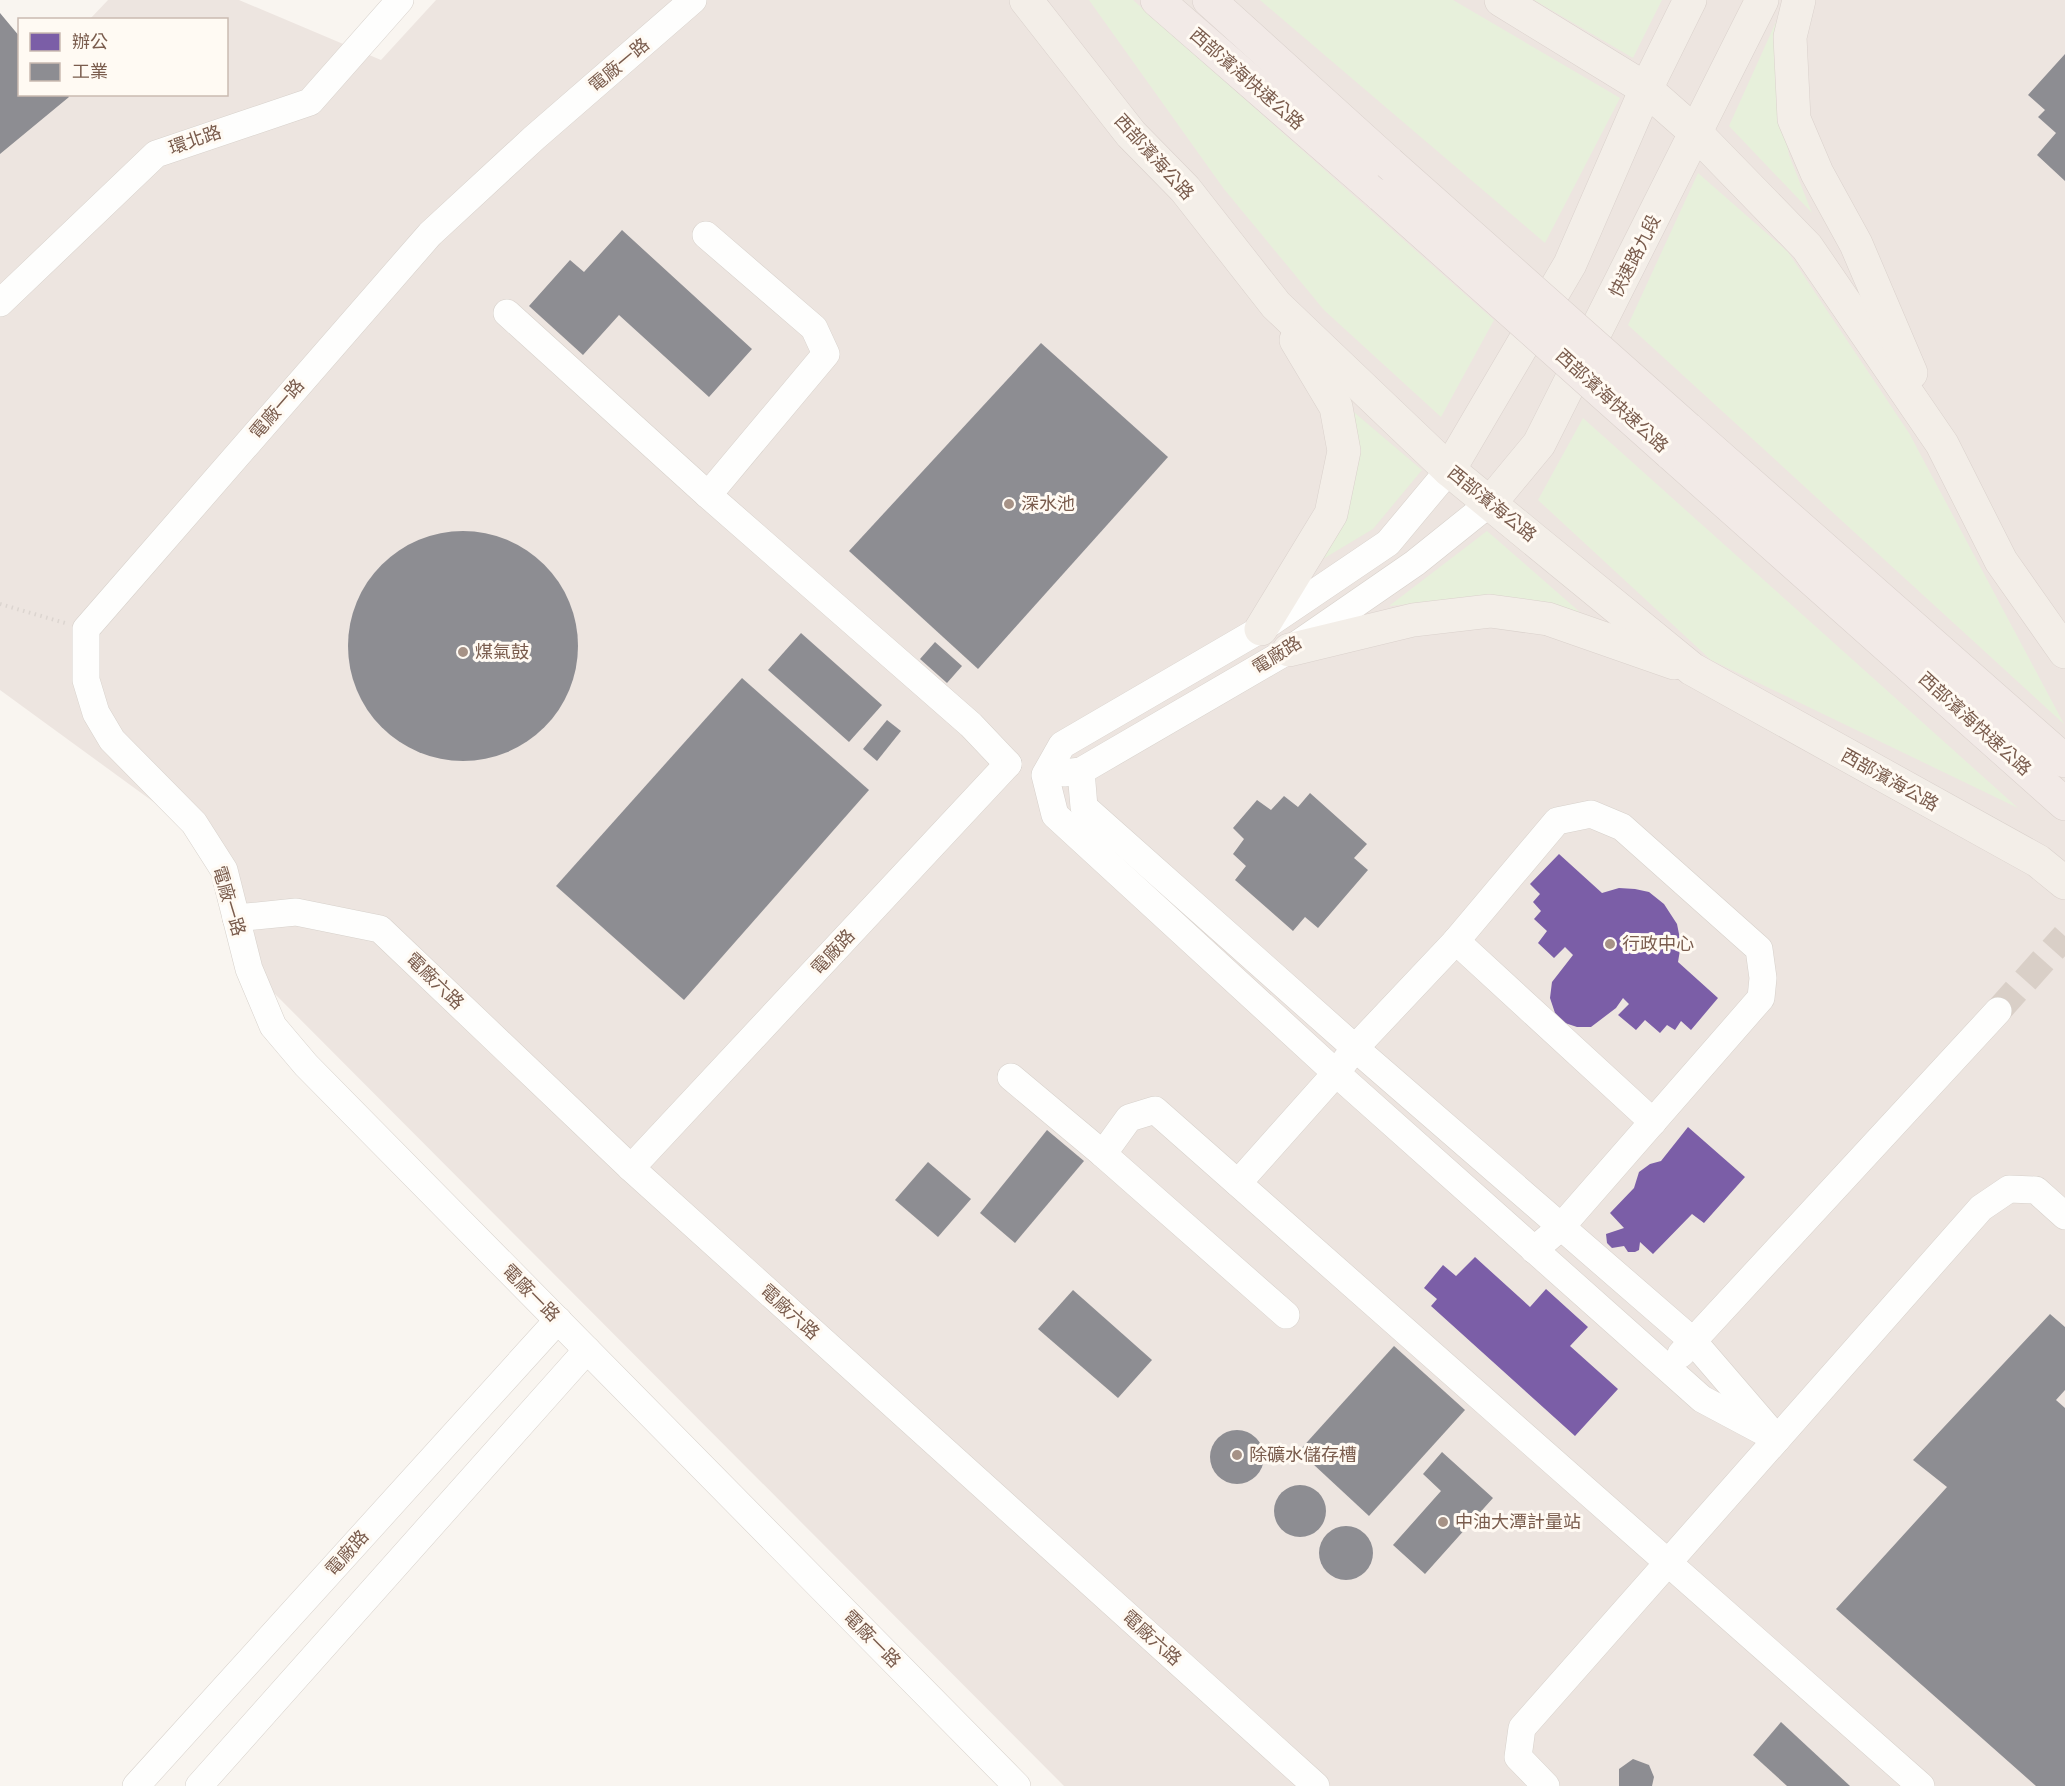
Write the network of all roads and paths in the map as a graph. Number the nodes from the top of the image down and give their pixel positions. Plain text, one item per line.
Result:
1 (400, 0) edge
2 (693, 0) edge
3 (1026, 0) edge
4 (1156, 0) edge
5 (1209, 0) edge
6 (1501, 0) edge
7 (1690, 0) edge
8 (1762, 0) edge
9 (1799, 0) edge
10 (1646, 88) junction
11 (1697, 134) junction
12 (706, 235) dead end
13 (0, 303) edge
14 (1276, 305) junction
15 (507, 313) dead end
16 (1679, 441) junction
17 (1942, 444) junction
18 (1449, 470) junction
19 (708, 495) junction
20 (1491, 502) junction
21 (0, 604) edge
22 (86, 629) junction
23 (1261, 629) junction
24 (1288, 650) junction
25 (2065, 652) edge
26 (1692, 669) junction
27 (2065, 761) edge
28 (1008, 764) junction
29 (1081, 771) junction
30 (1045, 775) junction
31 (2065, 804) edge
32 (2065, 883) edge
33 (236, 918) junction
34 (1456, 941) junction
35 (1998, 1011) tunnel mouth
36 (1355, 1048) junction
37 (1336, 1073) junction
38 (1011, 1077) dead end
39 (1653, 1122) junction
40 (1103, 1154) junction
41 (631, 1168) junction
42 (1238, 1183) junction
43 (2065, 1216) edge
44 (1561, 1227) junction
45 (1534, 1250) junction
46 (1286, 1315) dead end
47 (558, 1320) junction
48 (1693, 1341) junction
49 (587, 1350) junction
50 (1667, 1368) junction
51 (1777, 1439) junction
52 (1669, 1562) junction
53 (136, 1786) edge
54 (199, 1786) edge
55 (1017, 1786) edge
56 (1316, 1786) edge
57 (1546, 1786) edge
58 (1921, 1786) edge

1 - 13 street, 環北路
2 - 22 street, 電廠一路
3 - 14 main road, 西部濱海公路
4 - 16 highway, 西部濱海快速公路, bridge
5 - 16 highway, 西部濱海快速公路, bridge
6 - 10 main road
7 - 10 main road
8 - 11 main road, 快速路九段
9 - 17 main road
10 - 11 main road
10 - 18 main road
11 - 17 main road
11 - 20 main road, 快速路九段
12 - 19 street
14 - 18 main road, 西部濱海公路
14 - 23 main road
15 - 19 street
16 - 27 highway, 西部濱海快速公路
16 - 31 highway, 西部濱海快速公路
17 - 25 main road
18 - 20 main road, 西部濱海公路
18 - 23 street, 電廠路
19 - 28 street
20 - 24 street, 電廠路
20 - 26 main road, 西部濱海公路
21 - 22 path
22 - 33 street, 電廠一路
23 - 30 street, 電廠路
24 - 26 main road
24 - 29 street, 電廠路
26 - 32 main road, 西部濱海公路
28 - 30 street, 電廠路
28 - 41 street, 電廠路
29 - 30 street, 電廠路
29 - 36 street
30 - 37 street
33 - 41 street, 電廠六路
33 - 47 street, 電廠一路
34 - 36 street
34 - 39 street
34 - 39 street
35 - 48 street
36 - 37 street
36 - 44 street
37 - 42 street
37 - 45 street
38 - 40 street
39 - 44 street
40 - 42 street
40 - 46 street
41 - 56 street, 電廠六路
42 - 52 street
43 - 51 street
44 - 45 street
44 - 48 street
45 - 50 street
47 - 49 street, 電廠一路
47 - 53 street, 電廠路
48 - 50 street
48 - 51 street
49 - 54 street
49 - 55 street, 電廠一路
50 - 51 street
51 - 52 street
52 - 57 street
52 - 58 street

